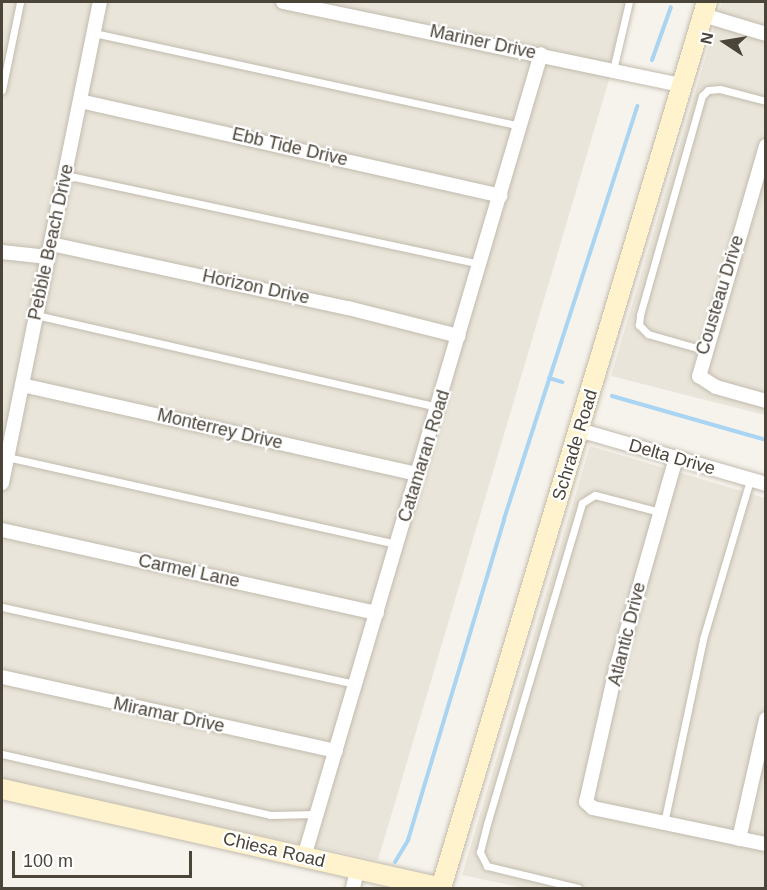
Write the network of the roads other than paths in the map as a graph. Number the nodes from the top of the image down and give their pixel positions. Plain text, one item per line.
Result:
1 (20, 2) edge
2 (100, 2) edge
3 (283, 2) edge
4 (629, 2) edge
5 (705, 8) edge
6 (94, 33) junction
7 (765, 34) edge
8 (541, 54) junction
9 (612, 70) junction
10 (682, 86) junction
11 (2, 90) edge
12 (80, 100) junction
13 (765, 101) edge
14 (520, 126) junction
15 (765, 146) edge
16 (65, 175) junction
17 (500, 196) junction
18 (49, 250) junction
19 (2, 252) edge
20 (480, 264) junction
21 (36, 315) junction
22 (459, 336) junction
23 (704, 350) junction
24 (22, 385) junction
25 (765, 401) edge
26 (438, 407) junction
27 (579, 430) junction
28 (7, 457) junction
29 (676, 458) junction
30 (418, 474) junction
31 (750, 480) junction
32 (2, 483) edge
33 (765, 484) edge
34 (660, 512) junction
35 (2, 530) edge
36 (398, 544) junction
37 (2, 607) edge
38 (377, 613) junction
39 (2, 677) edge
40 (356, 684) junction
41 (765, 719) edge
42 (336, 751) junction
43 (2, 754) edge
44 (2, 789) edge
45 (317, 814) junction
46 (664, 823) junction
47 (739, 839) junction
48 (765, 844) edge
49 (304, 857) junction
50 (355, 879) edge
51 (441, 888) edge
52 (578, 888) edge

1 - 11 lane
2 - 6 street, Pebble Beach Drive
3 - 8 street, Mariner Drive
4 - 9 lane
5 - 7 street
5 - 10 street, Schrade Road
6 - 12 street, Pebble Beach Drive
6 - 14 lane
8 - 9 street, Mariner Drive
8 - 14 street, Catamaran Road
9 - 10 street, Mariner Drive
10 - 27 street, Schrade Road
12 - 16 street, Pebble Beach Drive
12 - 17 street, Ebb Tide Drive
13 - 23 lane
14 - 17 street, Catamaran Road
15 - 23 street, Cousteau Drive
16 - 18 street, Pebble Beach Drive
16 - 20 lane
17 - 20 street, Catamaran Road
18 - 19 street, Horizon Drive
18 - 21 street, Pebble Beach Drive
18 - 22 street, Horizon Drive
20 - 22 street, Catamaran Road
21 - 24 street, Pebble Beach Drive
21 - 26 lane
22 - 26 street, Catamaran Road
23 - 25 street, Cousteau Drive
24 - 28 street, Pebble Beach Drive
24 - 30 street, Monterrey Drive
26 - 30 street, Catamaran Road
27 - 29 street, Delta Drive
27 - 51 street, Schrade Road
28 - 32 street, Pebble Beach Drive
28 - 36 lane
29 - 31 street, Delta Drive
29 - 34 street, Atlantic Drive
30 - 36 street, Catamaran Road
31 - 33 street, Delta Drive
31 - 46 lane
34 - 46 street, Atlantic Drive
34 - 52 lane
35 - 38 street, Carmel Lane
36 - 38 street, Catamaran Road
37 - 40 lane
38 - 40 street, Catamaran Road
39 - 42 street, Miramar Drive
40 - 42 street, Catamaran Road
41 - 47 street
42 - 45 street, Catamaran Road
43 - 45 lane
44 - 49 street, Chiesa Road
45 - 49 street, Catamaran Road
46 - 47 street
47 - 48 street
49 - 50 street, Chiesa Road
50 - 51 street, Chiesa Road

